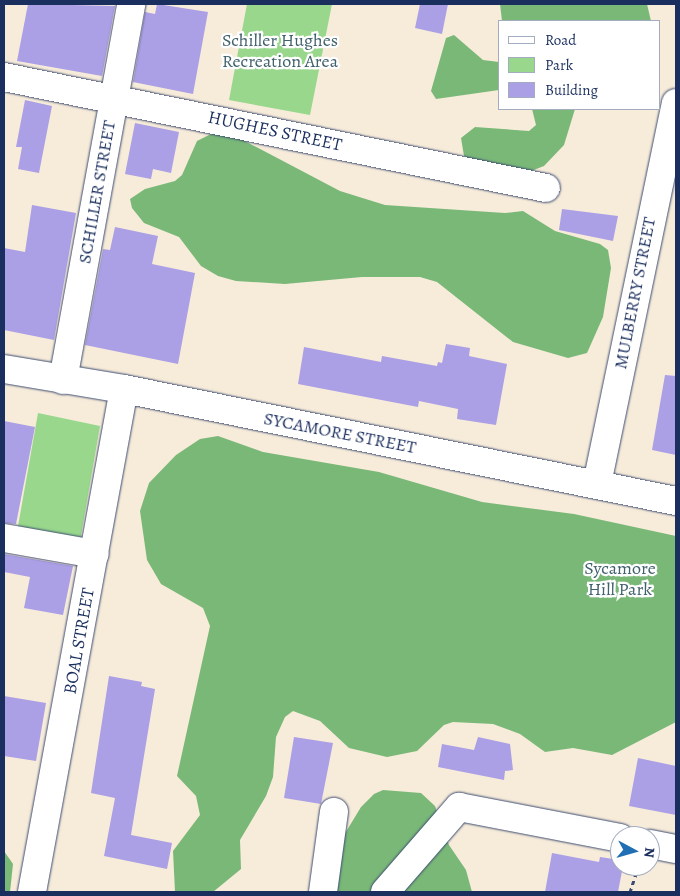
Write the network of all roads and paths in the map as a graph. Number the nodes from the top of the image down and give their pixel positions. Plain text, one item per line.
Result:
1 (131, 4) edge
2 (4, 77) edge
3 (114, 98) junction
4 (676, 103) edge
5 (546, 188) dead end
6 (4, 369) edge
7 (63, 380) junction
8 (124, 390) junction
9 (597, 484) junction
10 (676, 501) edge
11 (4, 538) edge
12 (95, 554) junction
13 (334, 812) dead end
14 (610, 836) edge
15 (660, 846) edge
16 (676, 849) edge
17 (635, 876) edge
18 (32, 892) edge
19 (323, 892) edge
20 (385, 892) edge
21 (630, 892) edge

1 - 3 street, SCHILLER STREET
2 - 3 street, HUGHES STREET
3 - 5 street, HUGHES STREET
3 - 7 street, SCHILLER STREET
4 - 9 street, MULBERRY STREET
6 - 7 street, SYCAMORE STREET
7 - 8 street, SYCAMORE STREET
8 - 9 street, SYCAMORE STREET
8 - 12 street, BOAL STREET
9 - 10 street, SYCAMORE STREET
11 - 12 street
12 - 18 street, BOAL STREET
13 - 19 street
14 - 20 street
15 - 16 street
17 - 21 path

